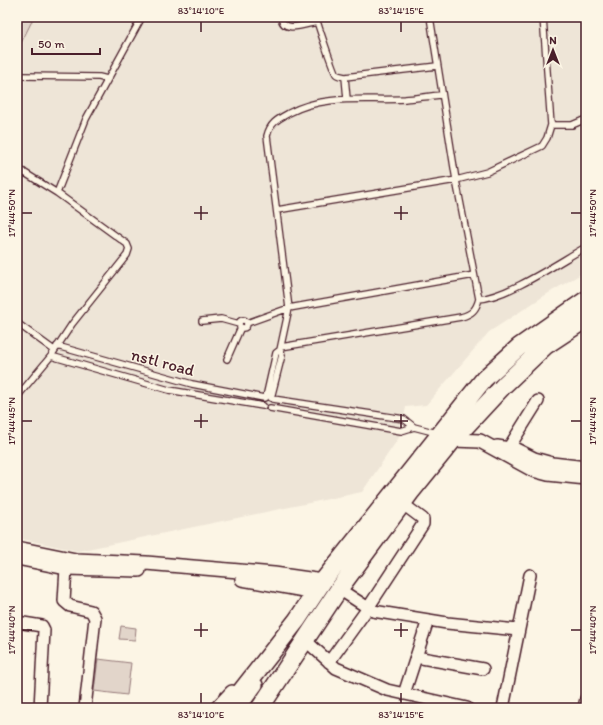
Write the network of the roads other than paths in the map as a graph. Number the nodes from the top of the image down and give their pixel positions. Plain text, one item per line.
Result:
1 (142, 17) edge
2 (281, 17) edge
3 (430, 17) edge
4 (543, 17) edge
5 (317, 20) edge
6 (437, 66) junction
7 (22, 76) dead end
8 (345, 77) junction
9 (107, 79) junction
10 (442, 95) junction
11 (347, 99) junction
12 (586, 119) edge
13 (551, 125) junction
14 (17, 168) edge
15 (24, 172) junction
16 (17, 179) edge
17 (456, 180) junction
18 (57, 193) junction
19 (277, 210) junction
20 (586, 247) edge
21 (474, 275) junction
22 (479, 299) junction
23 (586, 300) edge
24 (289, 308) junction
25 (586, 319) edge
26 (202, 321) dead end
27 (17, 323) edge
28 (240, 326) junction
29 (280, 348) junction
30 (54, 351) junction
31 (227, 359) dead end
32 (17, 397) edge
33 (268, 398) junction
34 (538, 401) dead end
35 (263, 406) junction
36 (270, 408) junction
37 (414, 427) junction
38 (446, 437) junction
39 (492, 446) junction
40 (508, 449) junction
41 (586, 468) edge
42 (586, 478) edge
43 (403, 504) junction
44 (17, 548) edge
45 (17, 558) edge
46 (66, 568) junction
47 (530, 575) dead end
48 (319, 587) junction
49 (339, 589) junction
50 (368, 608) junction
51 (297, 620) junction
52 (428, 620) junction
53 (17, 622) edge
54 (518, 630) junction
55 (309, 635) junction
56 (416, 657) junction
57 (329, 662) junction
58 (483, 669) dead end
59 (404, 694) junction
60 (586, 699) edge
61 (265, 705) edge
62 (229, 707) edge
63 (40, 708) edge
64 (85, 708) edge
65 (250, 708) edge
66 (466, 708) edge
67 (503, 708) edge
68 (584, 708) edge

1 - 9 lane
2 - 5 lane
3 - 6 lane
4 - 13 lane
5 - 8 lane
6 - 8 lane
6 - 10 lane
7 - 9 lane
8 - 11 lane
9 - 18 lane
10 - 11 lane
10 - 17 lane
11 - 19 lane
12 - 13 lane
13 - 17 lane
14 - 15 lane
15 - 16 lane
15 - 18 lane
17 - 19 lane
17 - 21 lane
18 - 30 lane
19 - 24 lane
20 - 22 lane
21 - 22 lane
21 - 24 lane
22 - 29 lane
23 - 38 main road
24 - 28 lane
24 - 29 lane
25 - 38 main road
26 - 28 lane
27 - 30 lane
28 - 31 lane
29 - 33 lane
30 - 32 lane
30 - 33 lane, nstl road
30 - 35 lane
33 - 35 lane
33 - 36 lane
33 - 37 lane, nstl road
34 - 40 street
35 - 36 lane
36 - 37 lane
37 - 38 lane
38 - 39 street
38 - 43 main road
38 - 48 main road
39 - 40 street
39 - 42 street
40 - 41 street
43 - 49 main road
43 - 50 street
44 - 48 street
45 - 46 street
46 - 48 street
46 - 64 street
47 - 54 street
48 - 51 main road
49 - 50 street
49 - 55 main road
50 - 52 street
50 - 57 street
51 - 62 main road
51 - 62 street
52 - 54 street
52 - 56 street
53 - 63 street
54 - 67 street
55 - 57 street
55 - 61 main road
55 - 65 street
56 - 58 street
56 - 59 street
57 - 59 street
59 - 66 street
60 - 68 street

